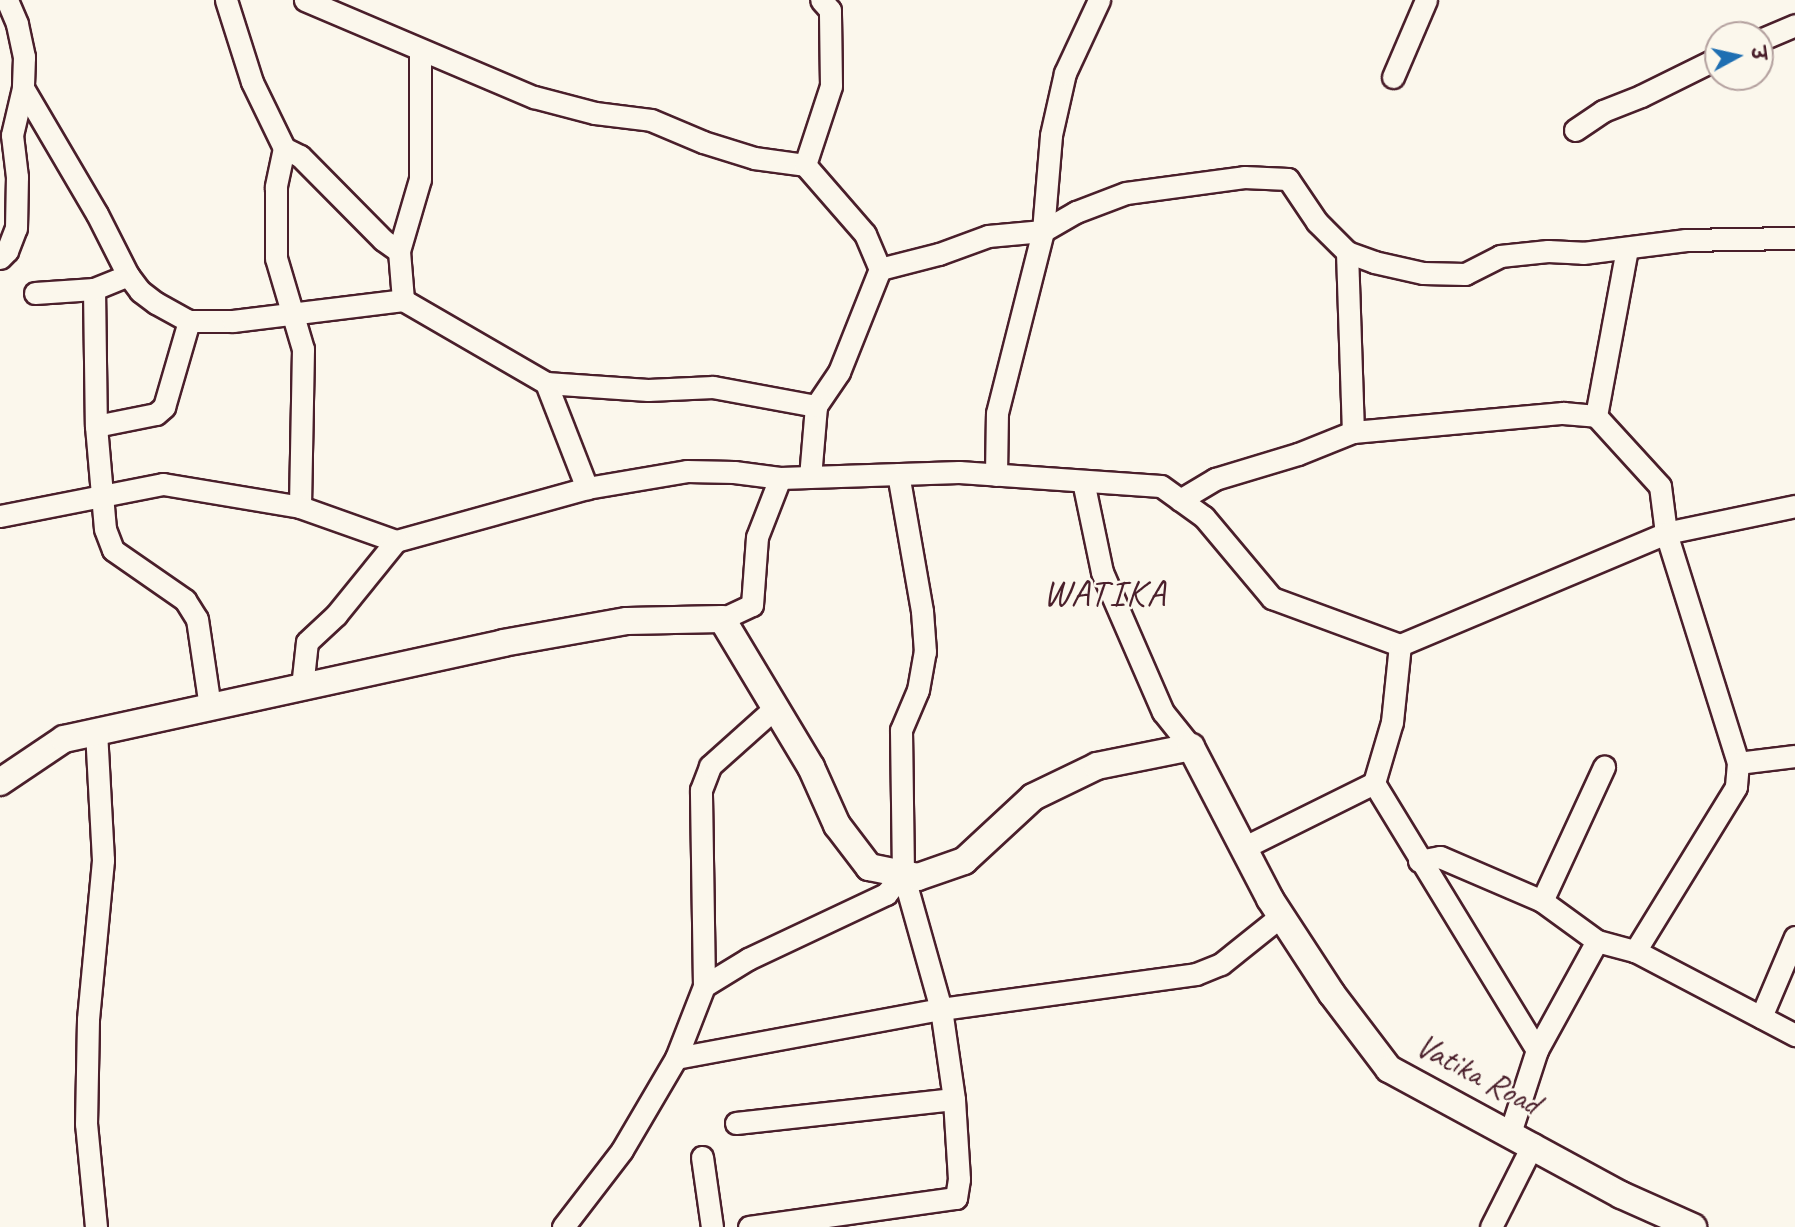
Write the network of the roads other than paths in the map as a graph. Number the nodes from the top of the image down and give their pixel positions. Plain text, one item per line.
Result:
1 (7, 0) edge
2 (226, 0) edge
3 (305, 0) edge
4 (1099, 0) edge
5 (1426, 0) edge
6 (831, 3) edge
7 (9, 22) edge
8 (1795, 25) edge
9 (1774, 34) edge
10 (420, 50) junction
11 (1704, 65) edge
12 (1393, 77) dead end
13 (23, 88) junction
14 (1574, 130) dead end
15 (6, 134) edge
16 (284, 148) junction
17 (805, 164) junction
18 (1043, 231) junction
19 (1795, 238) edge
20 (1627, 248) junction
21 (399, 251) junction
22 (1347, 252) junction
23 (0, 258) edge
24 (880, 269) junction
25 (128, 275) junction
26 (94, 289) junction
27 (35, 293) dead end
28 (403, 300) junction
29 (293, 314) junction
30 (189, 321) junction
31 (546, 383) junction
32 (816, 406) junction
33 (1596, 416) junction
34 (96, 426) junction
35 (1353, 432) junction
36 (898, 474) junction
37 (996, 475) junction
38 (810, 477) junction
39 (780, 478) junction
40 (1083, 481) junction
41 (587, 488) junction
42 (100, 497) junction
43 (1180, 500) junction
44 (300, 506) junction
45 (1795, 506) edge
46 (0, 516) edge
47 (1666, 533) junction
48 (396, 541) junction
49 (722, 620) junction
50 (1400, 645) junction
51 (302, 687) junction
52 (210, 707) junction
53 (776, 707) junction
54 (96, 732) junction
55 (1191, 747) junction
56 (1795, 756) edge
57 (1738, 763) junction
58 (1604, 767) dead end
59 (0, 782) edge
60 (1374, 783) junction
61 (1243, 848) junction
62 (1419, 861) junction
63 (903, 874) junction
64 (1542, 901) junction
65 (1281, 916) junction
66 (1795, 937) edge
67 (1597, 941) junction
68 (1635, 951) junction
69 (705, 986) junction
70 (941, 1009) junction
71 (1761, 1017) junction
72 (1795, 1035) edge
73 (1537, 1050) junction
74 (676, 1058) junction
75 (954, 1100) junction
76 (736, 1123) dead end
77 (1522, 1139) junction
78 (702, 1157) dead end
79 (1621, 1195) junction
80 (96, 1227) edge
81 (564, 1227) edge
82 (712, 1227) edge
83 (750, 1227) edge
84 (1491, 1227) edge
85 (1659, 1227) edge
86 (1693, 1227) edge

1 - 7 street
2 - 16 street
3 - 10 street
4 - 18 street
5 - 12 street
6 - 17 street
7 - 13 street
8 - 9 street
10 - 17 street
10 - 21 street
11 - 14 street
13 - 15 street
13 - 25 street
15 - 23 street
16 - 21 street
16 - 29 street
17 - 24 street
18 - 22 street
18 - 24 street
18 - 37 street
19 - 20 street
20 - 22 street
20 - 33 street
21 - 28 street
22 - 35 street
24 - 32 street
25 - 26 street
25 - 30 street
26 - 27 street
26 - 34 street
28 - 29 street
28 - 31 street
29 - 30 street
29 - 44 street
30 - 34 street
31 - 32 street
31 - 41 street
32 - 38 street
33 - 35 street
33 - 47 street
34 - 42 street
35 - 43 street
36 - 37 street
36 - 38 street
36 - 63 street
37 - 40 street
38 - 39 street
39 - 41 street
39 - 49 street
40 - 43 street
40 - 55 street
41 - 48 street
42 - 44 street
42 - 46 street
42 - 52 street
43 - 50 street
44 - 48 street
45 - 47 street
47 - 50 street
47 - 57 street
48 - 51 street
49 - 51 street
49 - 53 street
50 - 60 street
51 - 52 street
52 - 54 street
53 - 63 street
53 - 69 street
54 - 59 street
54 - 80 street
55 - 61 street, Vatika Road
55 - 63 street
56 - 57 street
57 - 68 street
58 - 64 street
60 - 61 street
60 - 62 street
61 - 65 street, Vatika Road
62 - 64 street
62 - 73 street
63 - 69 street
63 - 70 street
64 - 67 street
65 - 70 street
65 - 77 street, Vatika Road
66 - 71 street
67 - 68 street
67 - 73 street
68 - 71 street
69 - 74 street
70 - 74 street
70 - 75 street
71 - 72 street
73 - 77 street
74 - 81 street
75 - 76 street
75 - 83 street
77 - 79 street, Vatika Road
77 - 84 street
78 - 82 street
79 - 85 street
79 - 86 street, Vatika Road

